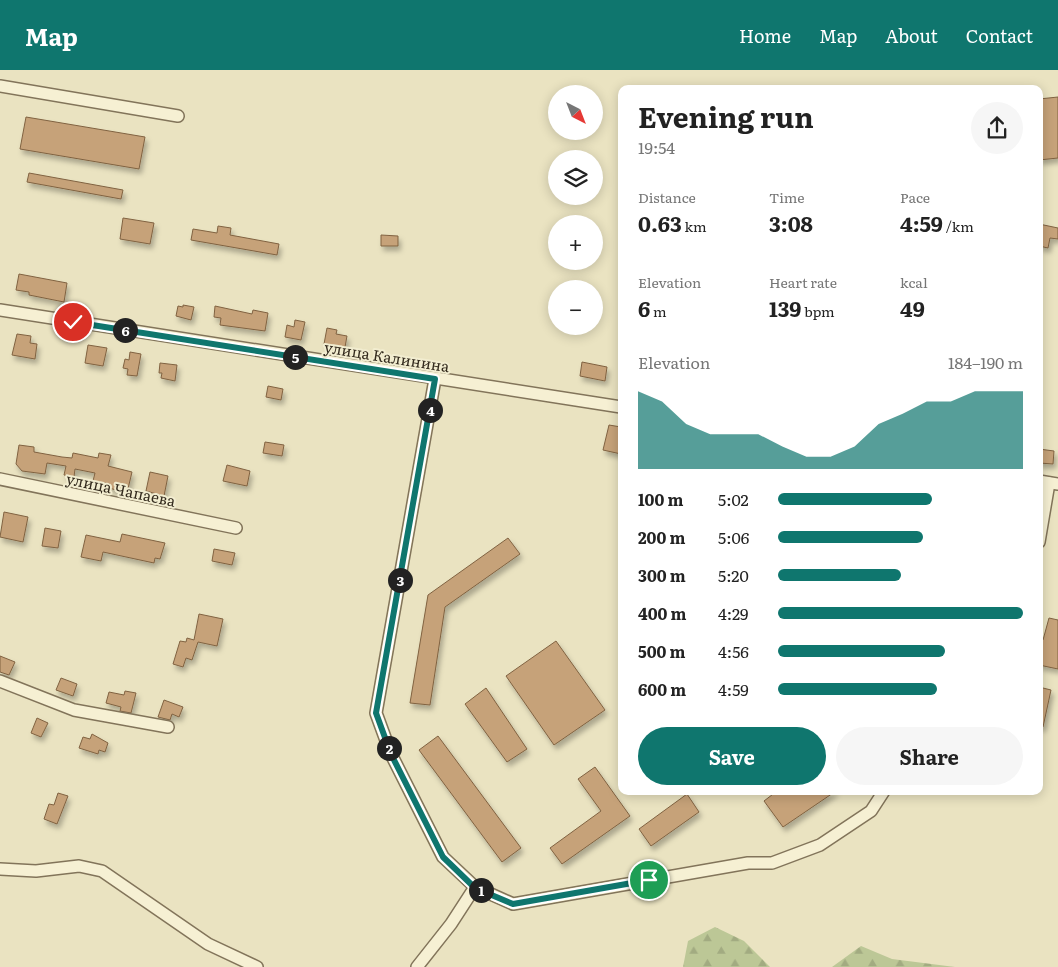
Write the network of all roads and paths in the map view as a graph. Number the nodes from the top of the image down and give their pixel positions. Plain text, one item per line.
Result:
1 (0, 86) edge
2 (178, 116) dead end
3 (0, 310) edge
4 (435, 379) junction
5 (618, 407) edge
6 (0, 479) edge
7 (1049, 483) edge
8 (1043, 518) edge
9 (236, 528) dead end
10 (0, 681) edge
11 (168, 726) dead end
12 (882, 795) edge
13 (0, 869) edge
14 (475, 888) junction
15 (258, 967) edge
16 (417, 967) edge

1 - 2 street
3 - 4 street, улица Калинина
4 - 5 street, улица Калинина
4 - 14 street
6 - 9 street, улица Чапаева
7 - 8 street
10 - 11 street
12 - 14 street
13 - 15 street
14 - 16 street

